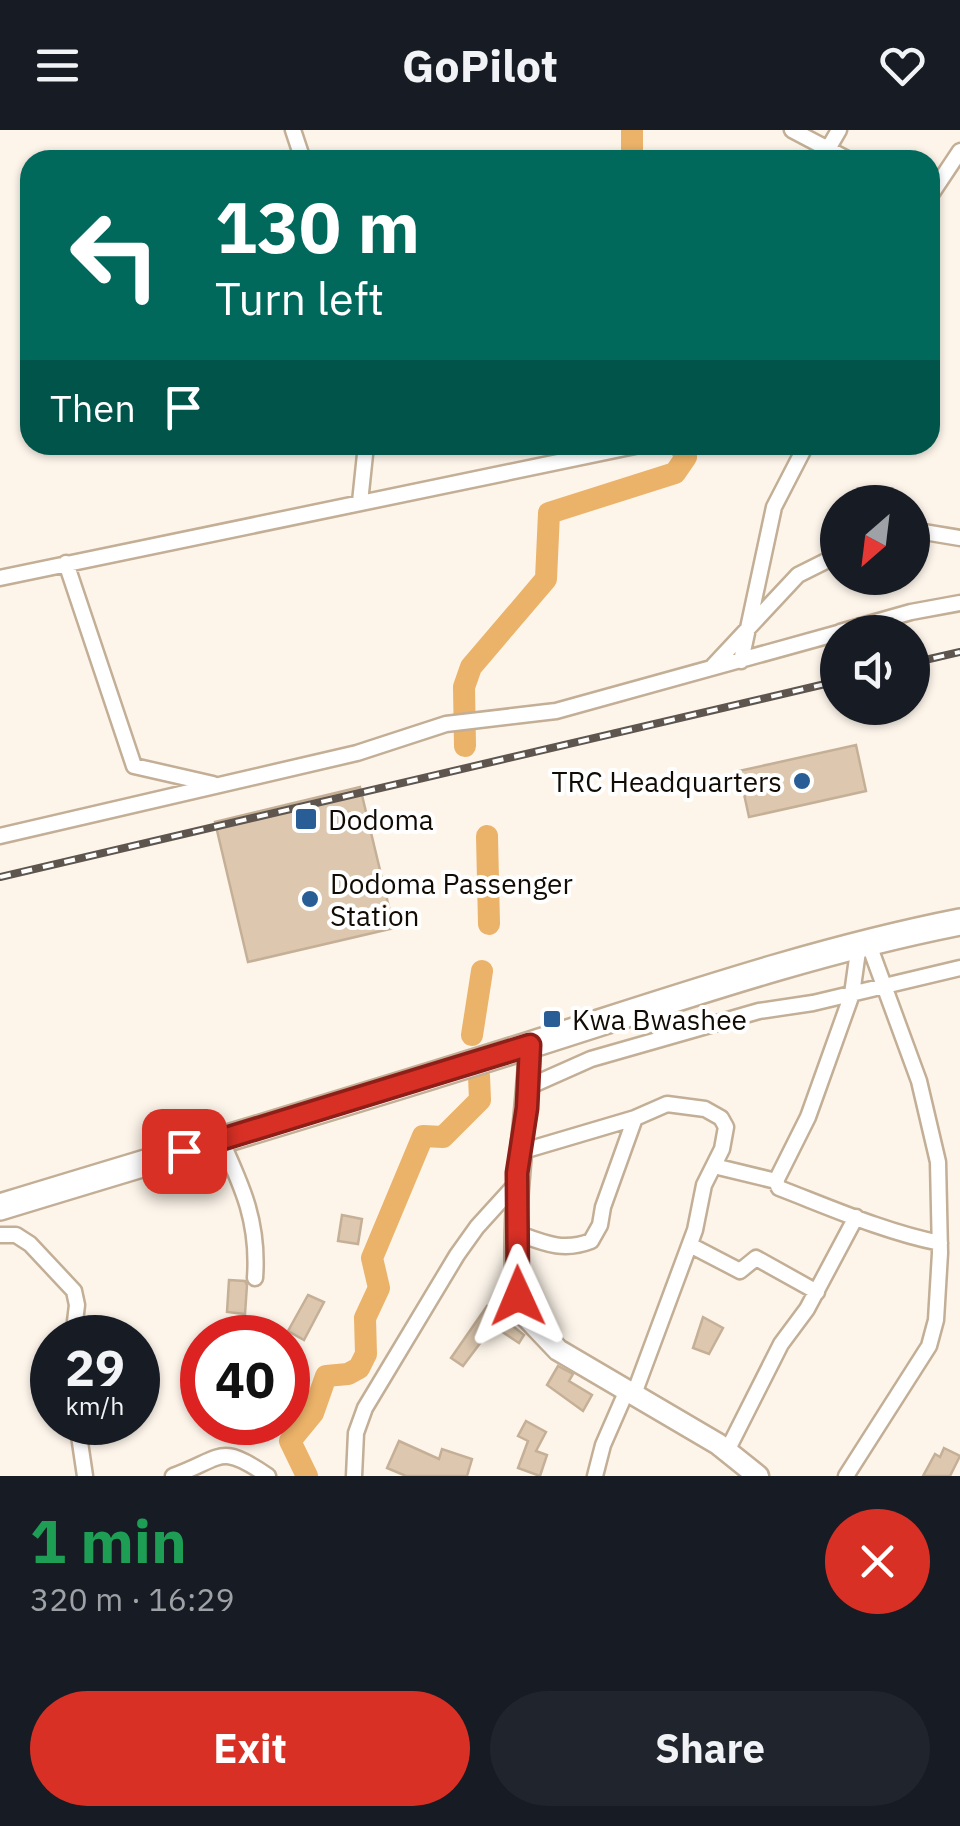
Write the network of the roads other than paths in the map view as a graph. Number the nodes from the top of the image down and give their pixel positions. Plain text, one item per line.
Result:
1 (792, 130) edge
2 (840, 130) edge
3 (828, 149) joint
4 (960, 151) edge
5 (940, 181) edge
6 (365, 455) edge
7 (592, 455) edge
8 (801, 455) edge
9 (360, 502) junction
10 (930, 533) edge
11 (960, 538) edge
12 (66, 563) junction
13 (820, 564) edge
14 (0, 578) edge
15 (960, 602) edge
16 (901, 615) edge
17 (748, 629) junction
18 (820, 638) edge
19 (741, 661) junction
20 (711, 668) junction
21 (218, 785) junction
22 (0, 836) edge
23 (960, 922) edge
24 (864, 943) junction
25 (960, 968) edge
26 (885, 987) junction
27 (852, 994) junction
28 (530, 1045) junction
29 (528, 1087) junction
30 (636, 1118) junction
31 (222, 1140) junction
32 (520, 1152) junction
33 (714, 1166) junction
34 (776, 1181) junction
35 (517, 1184) junction
36 (0, 1207) edge
37 (856, 1217) junction
38 (517, 1232) junction
39 (0, 1235) edge
40 (940, 1243) junction
41 (690, 1245) junction
42 (254, 1278) dead end
43 (817, 1292) junction
44 (76, 1315) edge
45 (631, 1392) junction
46 (80, 1445) edge
47 (727, 1451) junction
48 (85, 1476) edge
49 (174, 1476) edge
50 (268, 1476) edge
51 (354, 1476) edge
52 (595, 1476) edge
53 (758, 1476) edge
54 (846, 1476) edge

1 - 3 street
2 - 3 street
4 - 5 street
6 - 9 street
7 - 9 street
8 - 17 street
9 - 12 street
10 - 11 street
12 - 14 street
12 - 21 street
13 - 17 street
15 - 16 street
17 - 19 street
17 - 20 street
18 - 19 street
19 - 20 street
20 - 21 street
21 - 22 street
23 - 24 highway
24 - 26 street
24 - 27 street
24 - 28 highway
25 - 26 street
26 - 27 street
26 - 40 street
27 - 29 street
27 - 34 street
28 - 29 street
28 - 31 highway
29 - 32 street
30 - 32 street
30 - 33 street
30 - 38 street
31 - 36 highway
31 - 42 street
32 - 35 street
33 - 34 street
33 - 41 street
34 - 37 street
35 - 38 street
35 - 51 street
37 - 40 street
37 - 43 street
38 - 45 street
39 - 44 street
40 - 54 street
41 - 43 street
41 - 45 street
43 - 47 street
45 - 47 street
45 - 52 street
46 - 48 street
47 - 53 street
49 - 50 street

